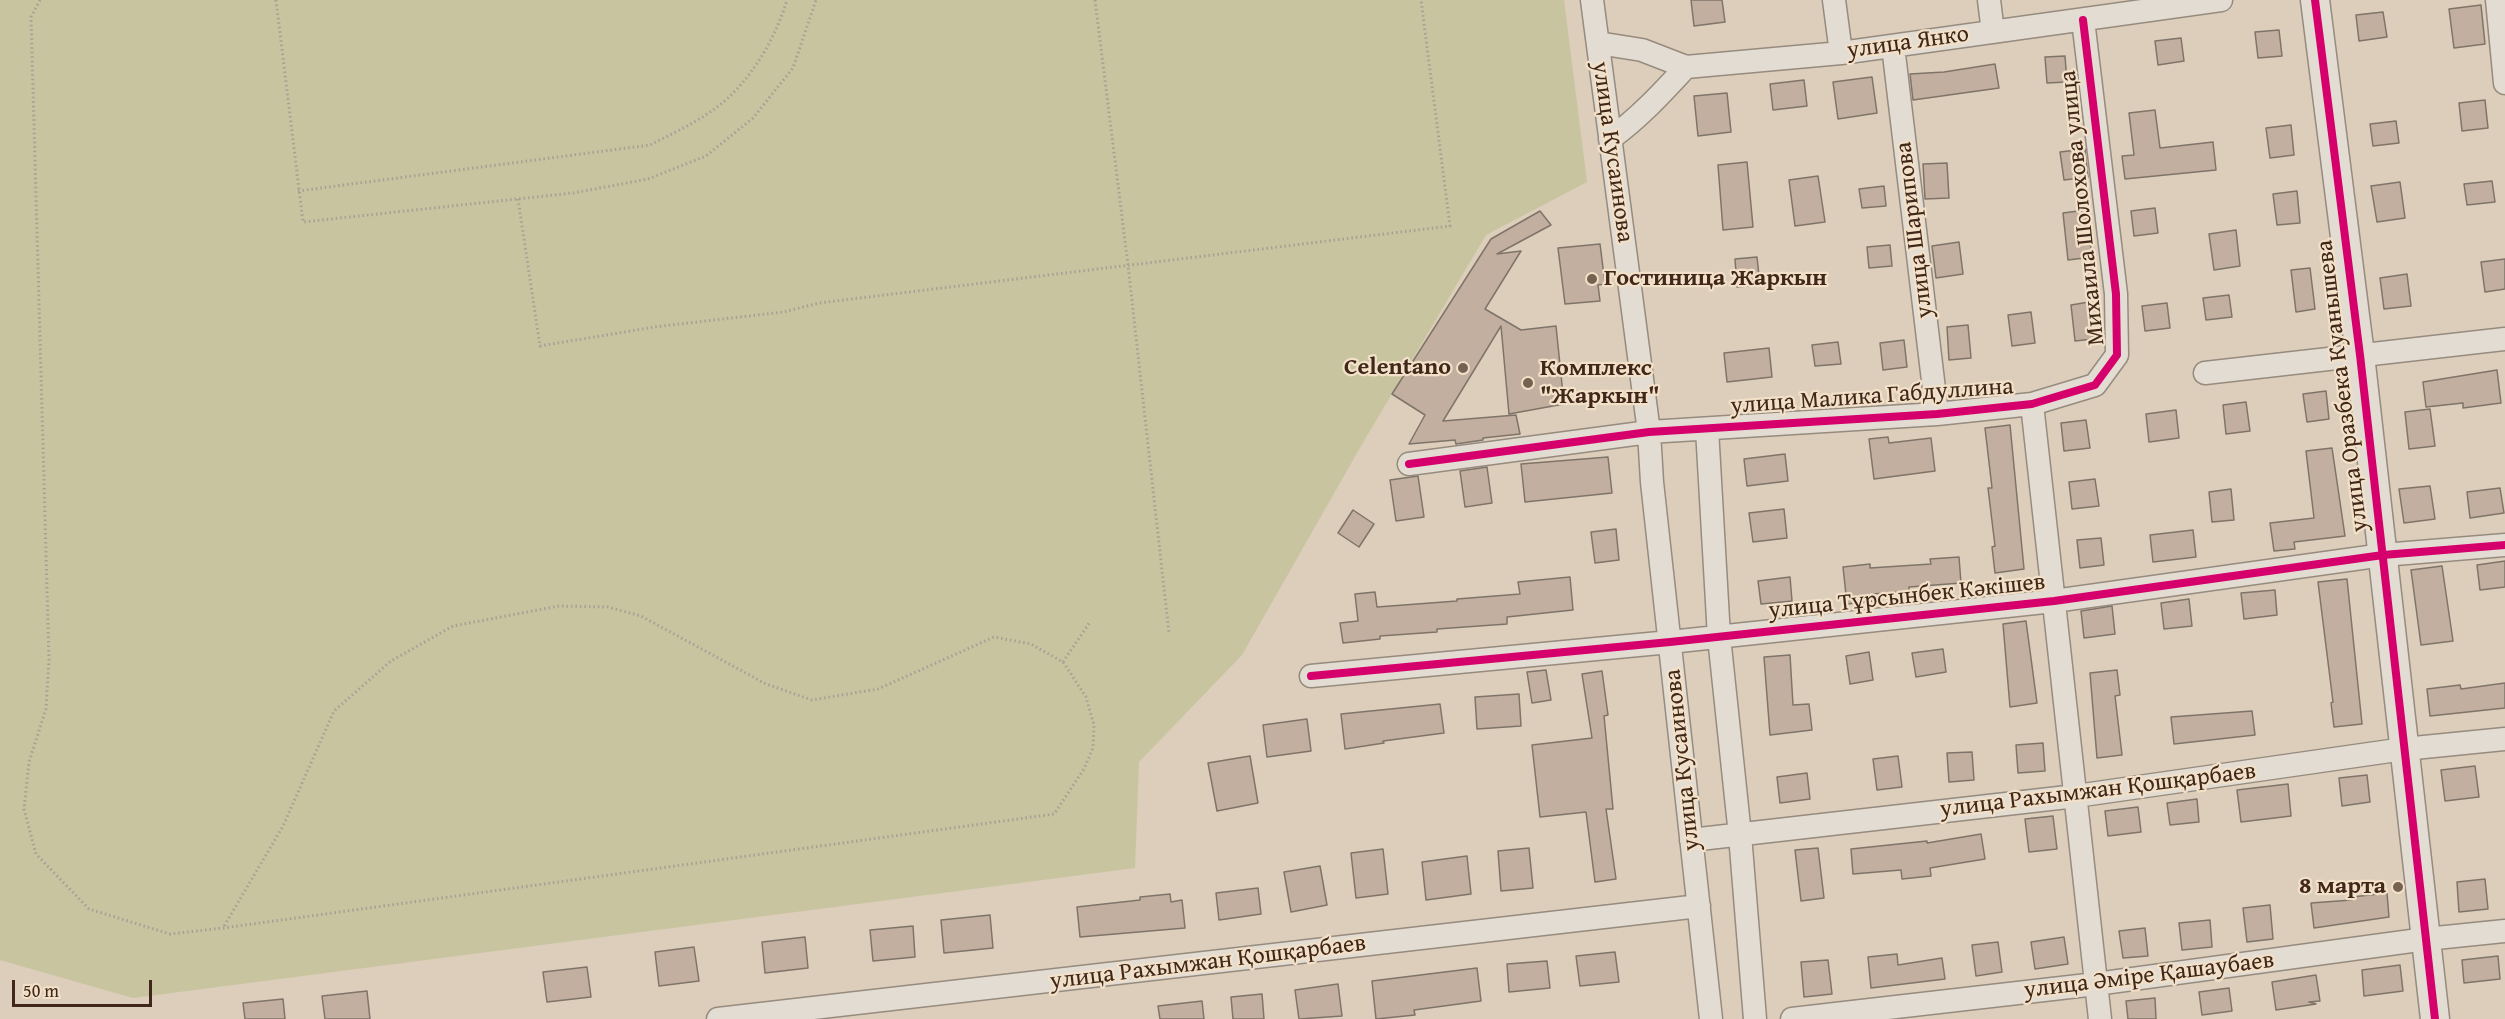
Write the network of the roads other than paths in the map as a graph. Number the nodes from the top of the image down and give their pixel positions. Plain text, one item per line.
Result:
1 (1593, 0) edge
2 (1834, 0) edge
3 (1989, 0) edge
4 (2221, 0) edge
5 (2315, 0) edge
6 (2497, 0) edge
7 (2139, 6) edge
8 (2083, 20) junction
9 (1993, 32) junction
10 (1598, 43) junction
11 (1893, 46) junction
12 (1841, 53) junction
13 (1686, 67) junction
14 (2505, 82) edge
15 (1610, 139) junction
16 (2505, 339) edge
17 (2360, 355) junction
18 (2205, 373) dead end
19 (2095, 385) joint
20 (2032, 404) junction
21 (1936, 414) junction
22 (1707, 429) junction
23 (1649, 432) junction
24 (1409, 464) dead end
25 (2505, 545) edge
26 (2383, 555) junction
27 (2054, 601) junction
28 (1719, 637) junction
29 (1670, 642) junction
30 (1311, 676) dead end
31 (2505, 739) edge
32 (2404, 749) junction
33 (2076, 796) junction
34 (1740, 835) junction
35 (1691, 840) junction
36 (1699, 906) junction
37 (2505, 932) edge
38 (2426, 939) junction
39 (2096, 984) junction
40 (841, 1012) edge
41 (718, 1019) edge
42 (1711, 1019) edge
43 (1755, 1019) edge
44 (1792, 1019) edge
45 (2100, 1019) edge
46 (2435, 1019) edge

1 - 10 street, улица Кусаинова
2 - 12 street
3 - 9 street
4 - 7 street, улица Янко
5 - 17 street, улица Оразбека Куанышева
6 - 14 street
7 - 8 street, улица Янко
8 - 9 street, улица Янко
8 - 19 street, Михаила Шолохова улица
9 - 11 street, улица Янко
10 - 13 street, улица Янко
10 - 15 street, улица Кусаинова
11 - 12 street, улица Янко
11 - 21 street, улица Шарипова
12 - 13 street, улица Янко
13 - 15 street
15 - 23 street, улица Кусаинова
16 - 17 street
17 - 18 street
17 - 26 street, улица Оразбека Куанышева
19 - 20 street, улица Малика Габдуллина
20 - 21 street, улица Малика Габдуллина
20 - 27 street
21 - 22 street, улица Малика Габдуллина
22 - 23 street, улица Малика Габдуллина
22 - 28 street
23 - 24 street, улица Малика Габдуллина
23 - 29 street, улица Кусаинова
25 - 26 street, улица Тұрсынбек Кәкішев
26 - 27 street, улица Тұрсынбек Кәкішев
26 - 32 street, улица Оразбека Куанышева
27 - 28 street, улица Тұрсынбек Кәкішев
27 - 33 street
28 - 29 street, улица Тұрсынбек Кәкішев
28 - 34 street
29 - 30 street, улица Тұрсынбек Кәкішев
29 - 35 street, улица Кусаинова
31 - 32 street, улица Рахымжан Қошқарбаев
32 - 33 street, улица Рахымжан Қошқарбаев
32 - 38 street, улица Оразбека Куанышева
33 - 34 street, улица Рахымжан Қошқарбаев
33 - 39 street
34 - 35 street, улица Рахымжан Қошқарбаев
34 - 43 street
35 - 36 street, улица Кусаинова
36 - 40 street, улица Рахымжан Қошқарбаев
36 - 42 street, улица Кусаинова
37 - 38 street, улица Әміре Қашаубаев
38 - 39 street, улица Әміре Қашаубаев
38 - 46 street, улица Оразбека Куанышева
39 - 44 street, улица Әміре Қашаубаев
39 - 45 street
40 - 41 street, улица Рахымжан Қошқарбаев

